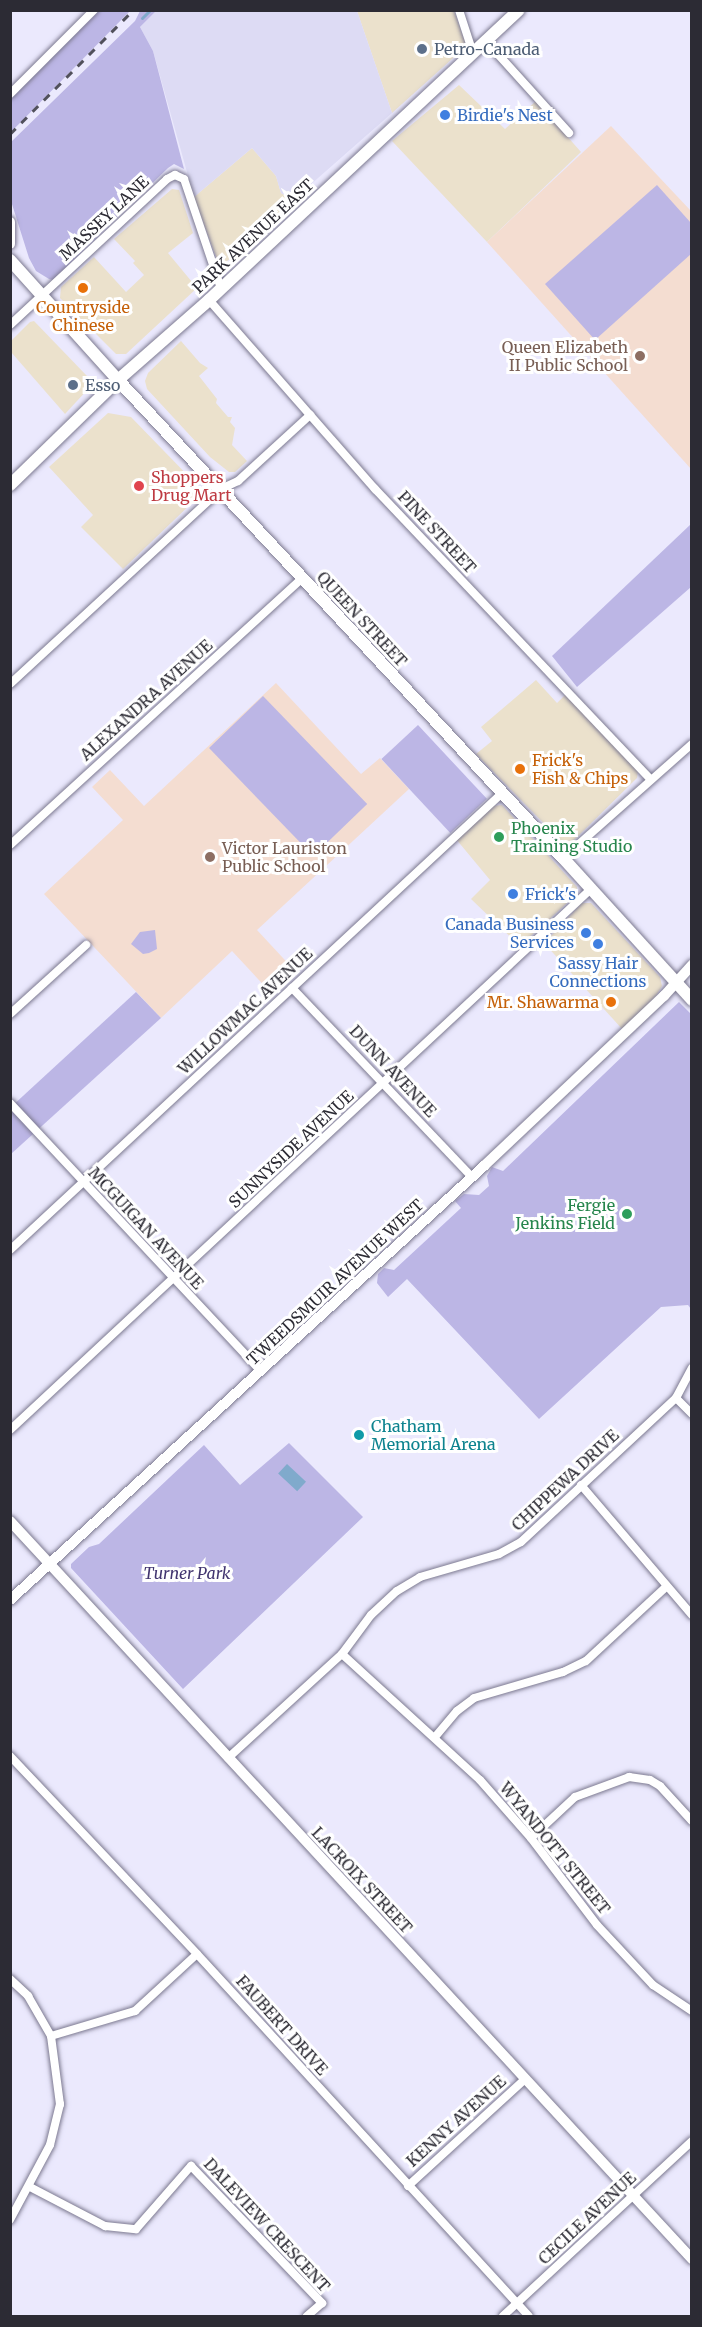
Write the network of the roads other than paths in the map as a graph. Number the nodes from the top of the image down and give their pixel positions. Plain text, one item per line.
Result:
1 (94, 10) edge
2 (459, 10) edge
3 (519, 10) edge
4 (486, 41) junction
5 (473, 53) junction
6 (10, 94) edge
7 (569, 133) dead end
8 (10, 222) edge
9 (10, 244) edge
10 (10, 260) edge
11 (221, 288) junction
12 (42, 296) junction
13 (209, 300) junction
14 (10, 325) edge
15 (118, 380) junction
16 (310, 415) junction
17 (10, 485) edge
18 (221, 489) junction
19 (302, 578) junction
20 (10, 684) edge
21 (692, 744) edge
22 (650, 779) junction
23 (501, 794) junction
24 (10, 845) edge
25 (563, 858) junction
26 (591, 889) junction
27 (86, 945) dead end
28 (692, 965) edge
29 (676, 983) junction
30 (292, 988) junction
31 (692, 1000) edge
32 (10, 1014) edge
33 (384, 1084) junction
34 (10, 1103) edge
35 (472, 1177) junction
36 (83, 1183) junction
37 (10, 1250) edge
38 (172, 1278) junction
39 (692, 1368) edge
40 (261, 1371) junction
41 (676, 1398) junction
42 (692, 1414) edge
43 (10, 1430) edge
44 (581, 1485) junction
45 (10, 1521) edge
46 (50, 1562) junction
47 (667, 1586) junction
48 (10, 1600) edge
49 (692, 1615) edge
50 (342, 1654) junction
51 (435, 1737) junction
52 (10, 1756) edge
53 (228, 1758) junction
54 (692, 1821) edge
55 (531, 1838) junction
56 (197, 1954) junction
57 (10, 1979) edge
58 (692, 2011) edge
59 (51, 2036) junction
60 (525, 2079) junction
61 (692, 2141) edge
62 (408, 2186) junction
63 (30, 2187) junction
64 (633, 2195) junction
65 (10, 2220) edge
66 (692, 2259) edge
67 (517, 2303) junction
68 (307, 2316) edge
69 (503, 2316) edge
70 (530, 2316) edge

1 - 6 street
2 - 5 street
3 - 4 main road, PARK AVENUE EAST
4 - 5 main road, PARK AVENUE EAST
4 - 7 street
5 - 11 main road, PARK AVENUE EAST
8 - 9 street
10 - 12 main road, QUEEN STREET
11 - 12 street, MASSEY LANE
11 - 13 main road, PARK AVENUE EAST
12 - 14 street
12 - 15 main road, QUEEN STREET
13 - 15 main road, PARK AVENUE EAST
13 - 16 street, PINE STREET
15 - 17 main road, PARK AVENUE EAST
15 - 18 main road, QUEEN STREET
16 - 18 street
16 - 22 street, PINE STREET
18 - 19 main road, QUEEN STREET
18 - 20 street
19 - 23 main road, QUEEN STREET
19 - 24 street, ALEXANDRA AVENUE
21 - 22 street
22 - 25 street
23 - 25 main road, QUEEN STREET
23 - 30 street, WILLOWMAC AVENUE
25 - 26 main road, QUEEN STREET
26 - 29 main road, QUEEN STREET
26 - 33 street, SUNNYSIDE AVENUE
27 - 32 street
28 - 29 street, TWEEDSMUIR AVENUE WEST
29 - 31 main road, QUEEN STREET
29 - 35 street, TWEEDSMUIR AVENUE WEST
30 - 33 street, DUNN AVENUE
30 - 36 street, WILLOWMAC AVENUE
33 - 35 street, DUNN AVENUE
33 - 38 street, SUNNYSIDE AVENUE
34 - 36 street, MCGUIGAN AVENUE
35 - 40 street, TWEEDSMUIR AVENUE WEST
36 - 37 street, WILLOWMAC AVENUE
36 - 38 street, MCGUIGAN AVENUE
38 - 40 street, MCGUIGAN AVENUE
38 - 43 street, SUNNYSIDE AVENUE
39 - 41 street, CHIPPEWA DRIVE
40 - 46 street, TWEEDSMUIR AVENUE WEST
41 - 42 street
41 - 44 street, CHIPPEWA DRIVE
44 - 47 street
44 - 50 street, CHIPPEWA DRIVE
45 - 46 street, LACROIX STREET
46 - 48 street, TWEEDSMUIR AVENUE WEST
46 - 53 street, LACROIX STREET
47 - 49 street
47 - 51 street
50 - 51 street, WYANDOTT STREET
50 - 53 street, CHIPPEWA DRIVE
51 - 55 street, WYANDOTT STREET
52 - 56 street, FAUBERT DRIVE
53 - 60 street, LACROIX STREET
54 - 55 street
55 - 58 street, WYANDOTT STREET
56 - 59 street
56 - 62 street, FAUBERT DRIVE
57 - 59 street
59 - 63 street
60 - 62 street, KENNY AVENUE
60 - 64 street, LACROIX STREET
61 - 64 street, CECILE AVENUE
62 - 67 street, FAUBERT DRIVE
63 - 65 street
63 - 68 street, DALEVIEW CRESCENT
64 - 66 street, LACROIX STREET
64 - 67 street, CECILE AVENUE
67 - 69 street, CECILE AVENUE
67 - 70 street, FAUBERT DRIVE

